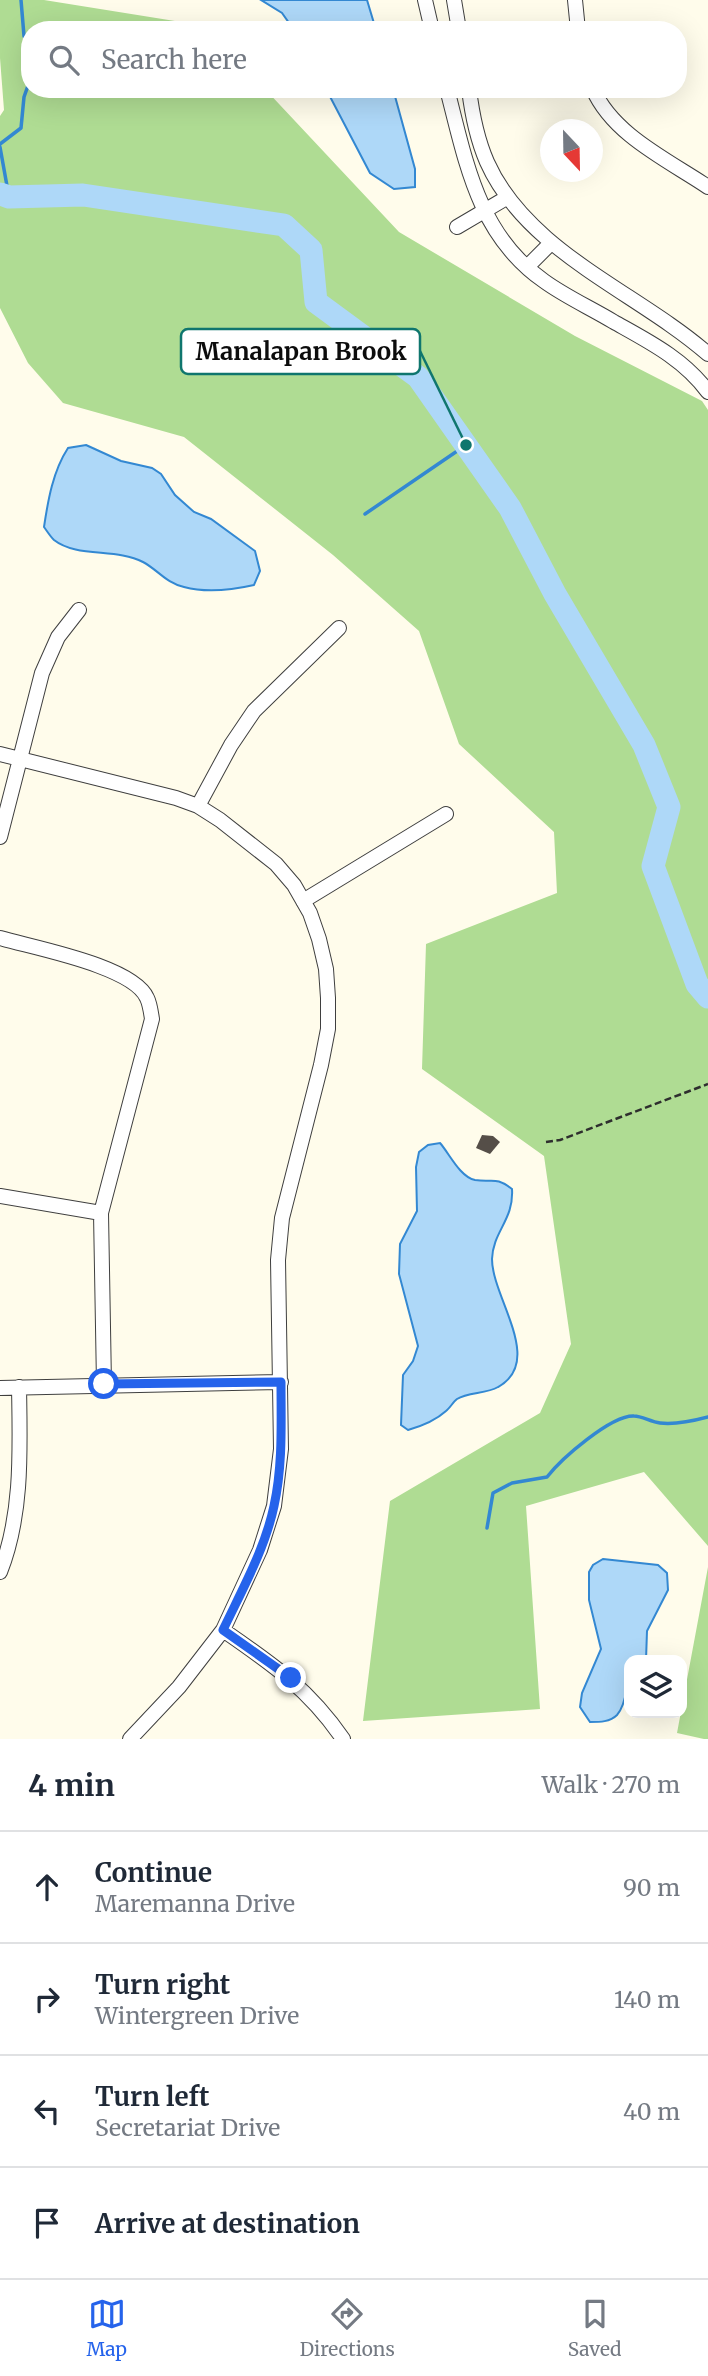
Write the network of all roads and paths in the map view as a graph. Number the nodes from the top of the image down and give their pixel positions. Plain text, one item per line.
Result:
1 (425, 0) edge
2 (454, 0) edge
3 (575, 0) edge
4 (430, 21) edge
5 (458, 21) edge
6 (577, 21) edge
7 (449, 98) edge
8 (470, 98) edge
9 (598, 98) edge
10 (708, 187) edge
11 (508, 197) junction
12 (484, 211) junction
13 (457, 227) dead end
14 (551, 243) junction
15 (527, 267) junction
16 (708, 354) edge
17 (706, 383) edge
18 (79, 610) dead end
19 (339, 628) dead end
20 (0, 754) edge
21 (19, 759) junction
22 (198, 806) junction
23 (446, 814) dead end
24 (0, 837) edge
25 (303, 901) junction
26 (0, 938) edge
27 (708, 1084) edge
28 (546, 1142) dead end
29 (0, 1196) edge
30 (100, 1213) junction
31 (281, 1382) junction
32 (104, 1384) junction
33 (19, 1387) junction
34 (0, 1388) edge
35 (0, 1572) edge
36 (223, 1630) junction
37 (130, 1739) edge
38 (343, 1739) edge

1 - 4 street
2 - 5 street
3 - 6 street
7 - 12 street
8 - 11 street
9 - 10 street
11 - 12 street
11 - 14 street
12 - 13 street
12 - 15 street
14 - 15 street
14 - 16 street
15 - 17 street
18 - 21 street
19 - 22 street
20 - 21 street
21 - 22 street
21 - 24 street
22 - 25 street
23 - 25 street
25 - 31 street
26 - 30 street
27 - 28 path
29 - 30 street
30 - 32 street
31 - 32 street
31 - 36 street
32 - 33 street
33 - 34 street
33 - 35 street
36 - 37 street
36 - 38 street

